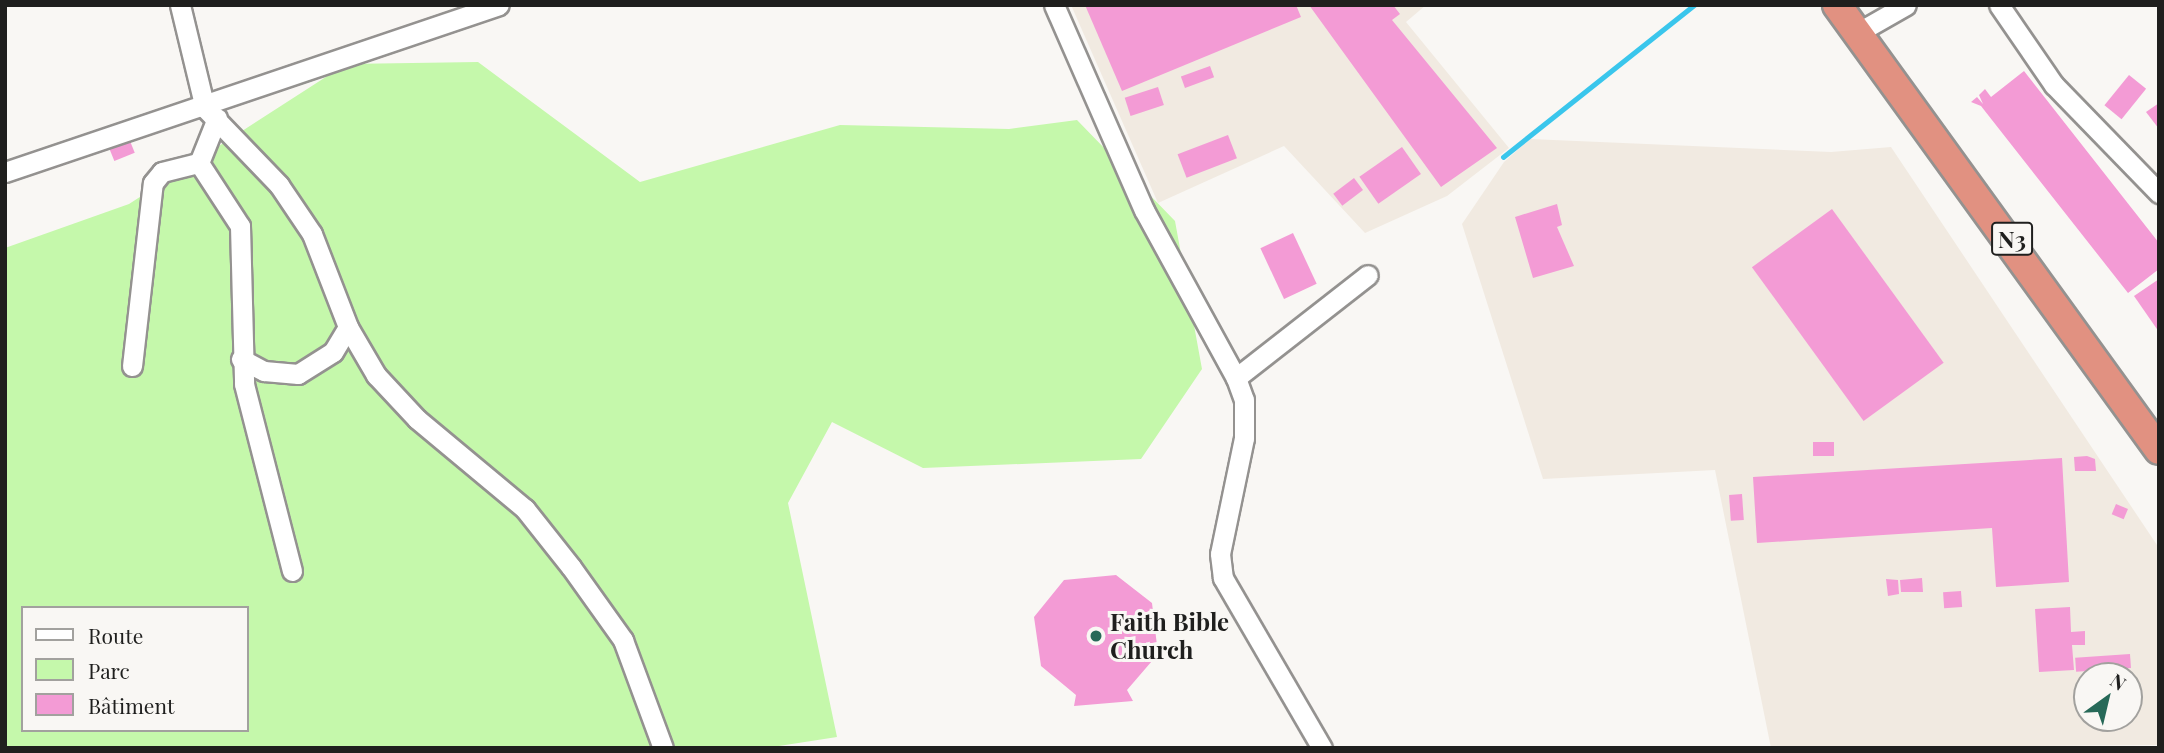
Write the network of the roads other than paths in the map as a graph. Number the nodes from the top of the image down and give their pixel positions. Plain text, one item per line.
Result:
1 (180, 5) edge
2 (499, 5) edge
3 (1054, 5) edge
4 (1837, 5) edge
5 (1906, 5) edge
6 (1999, 5) edge
7 (1857, 33) junction
8 (211, 113) junction
9 (199, 163) junction
10 (5, 172) edge
11 (2159, 193) edge
12 (1368, 275) dead end
13 (348, 327) junction
14 (241, 359) junction
15 (132, 366) dead end
16 (1236, 378) junction
17 (2159, 450) edge
18 (292, 570) dead end
19 (663, 748) edge
20 (1322, 748) edge

1 - 8 street
2 - 8 street
3 - 16 street
4 - 7 highway
5 - 7 street
6 - 11 street
7 - 17 highway, N3
8 - 9 street
8 - 10 street
8 - 13 street
9 - 14 street
9 - 15 street
12 - 16 street
13 - 14 street
13 - 19 street
14 - 18 street
16 - 20 street

